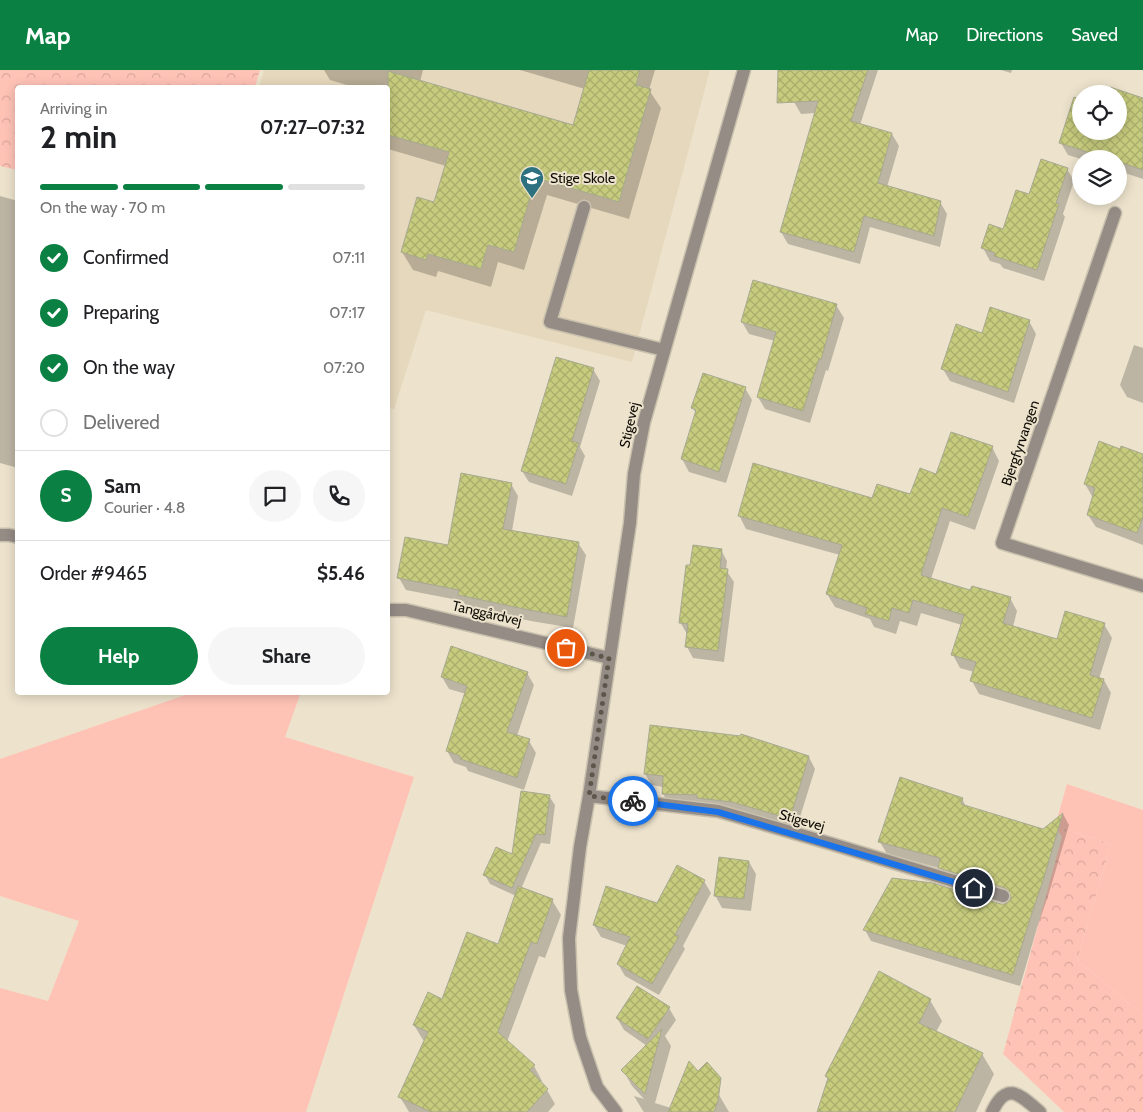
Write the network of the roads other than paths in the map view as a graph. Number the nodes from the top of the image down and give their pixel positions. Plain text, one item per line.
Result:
1 (744, 70) edge
2 (584, 207) dead end
3 (1115, 213) dead end
4 (664, 350) junction
5 (0, 536) edge
6 (15, 536) edge
7 (1143, 586) edge
8 (390, 610) edge
9 (609, 658) junction
10 (589, 796) junction
11 (1003, 896) dead end
12 (616, 1112) edge
13 (992, 1112) edge
14 (1040, 1112) edge

1 - 4 street, Stigevej
2 - 4 street
3 - 7 street, Bjergfyrvangen
4 - 9 street, Stigevej
5 - 6 street
8 - 9 street, Tanggårdvej
9 - 10 street, Stigevej
10 - 11 street, Stigevej
10 - 12 street, Stigevej
13 - 14 street

